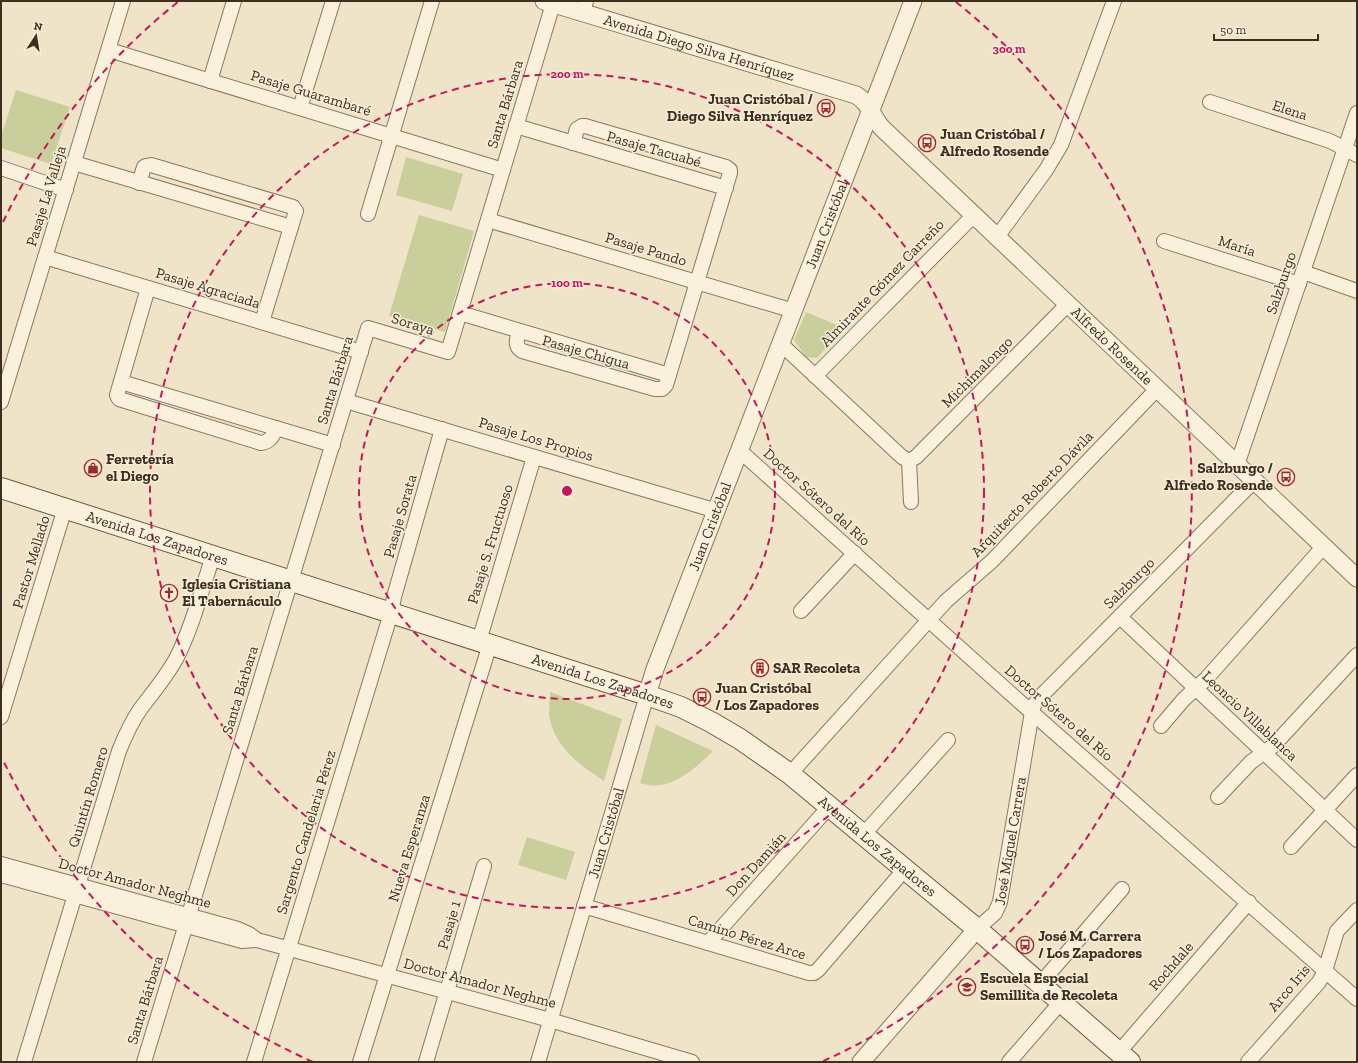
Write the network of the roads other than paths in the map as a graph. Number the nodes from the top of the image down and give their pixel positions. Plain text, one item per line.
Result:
1 (123, 1) edge
2 (234, 1) edge
3 (333, 1) edge
4 (432, 1) edge
5 (913, 1) edge
6 (1114, 1) edge
7 (548, 2) edge
8 (585, 7) edge
9 (108, 50) junction
10 (210, 81) junction
11 (1210, 102) dead end
12 (300, 108) junction
13 (871, 111) junction
14 (1357, 113) edge
15 (516, 126) junction
16 (392, 136) junction
17 (573, 143) junction
18 (1351, 152) edge
19 (74, 163) junction
20 (1, 168) edge
21 (503, 170) junction
22 (139, 182) junction
23 (726, 188) junction
24 (66, 190) junction
25 (368, 214) dead end
26 (974, 215) junction
27 (488, 220) junction
28 (291, 227) junction
29 (997, 236) junction
30 (1164, 241) dead end
31 (45, 257) junction
32 (1301, 278) junction
33 (697, 282) junction
34 (148, 288) junction
35 (1357, 290) edge
36 (1068, 304) junction
37 (794, 311) junction
38 (460, 313) junction
39 (262, 322) junction
40 (368, 328) joint
41 (519, 331) junction
42 (781, 344) junction
43 (361, 352) junction
44 (448, 352) joint
45 (669, 376) junction
46 (815, 376) junction
47 (1157, 389) junction
48 (346, 401) junction
49 (1, 402) edge
50 (442, 429) junction
51 (333, 446) junction
52 (740, 451) junction
53 (534, 457) junction
54 (909, 461) junction
55 (1237, 465) junction
56 (1254, 480) junction
57 (1, 488) edge
58 (912, 502) dead end
59 (65, 508) junction
60 (717, 511) junction
61 (1324, 546) junction
62 (855, 554) junction
63 (213, 556) junction
64 (1357, 578) edge
65 (291, 581) junction
66 (801, 611) dead end
67 (391, 613) junction
68 (1120, 617) junction
69 (929, 620) junction
70 (484, 643) junction
71 (1357, 655) edge
72 (1196, 688) junction
73 (648, 695) junction
74 (1032, 712) junction
75 (1, 717) edge
76 (1160, 726) dead end
77 (948, 740) dead end
78 (1264, 753) junction
79 (790, 774) junction
80 (1357, 775) edge
81 (1218, 797) dead end
82 (829, 807) junction
83 (1325, 810) junction
84 (863, 834) junction
85 (1357, 840) edge
86 (1291, 847) dead end
87 (1, 864) edge
88 (484, 866) dead end
89 (905, 869) junction
90 (1, 875) edge
91 (77, 890) junction
92 (1122, 890) dead end
93 (1249, 902) junction
94 (584, 906) junction
95 (1357, 910) edge
96 (188, 920) junction
97 (977, 930) junction
98 (708, 943) junction
99 (288, 949) junction
100 (1325, 971) junction
101 (387, 976) junction
102 (1040, 984) junction
103 (447, 992) junction
104 (1357, 999) edge
105 (1061, 1002) junction
106 (550, 1020) junction
107 (1124, 1057) edge
108 (24, 1062) edge
109 (144, 1062) edge
110 (254, 1062) edge
111 (360, 1062) edge
112 (426, 1062) edge
113 (538, 1062) edge
114 (692, 1062) edge
115 (861, 1062) edge
116 (1009, 1062) edge
117 (1248, 1062) edge

1 - 9 street, Pasaje La Valleja
2 - 10 street
3 - 12 street
4 - 16 street
5 - 13 street, Juan Cristóbal
6 - 29 street
7 - 8 street, Avenida Diego Silva Henríquez
7 - 15 street, Santa Bárbara
8 - 13 street, Avenida Diego Silva Henríquez
9 - 10 street, Pasaje Guarambaré
9 - 19 street, Pasaje La Valleja
10 - 12 street, Pasaje Guarambaré
11 - 18 street, Elena
12 - 16 street, Pasaje Guarambaré
13 - 26 street, Alfredo Rosende
13 - 37 street, Juan Cristóbal
14 - 18 street, Salzburgo
15 - 17 street, Pasaje Tacuabé
15 - 21 street, Santa Bárbara
16 - 21 street, Pasaje Guarambaré
16 - 25 street
17 - 23 street, Pasaje Tacuabé
17 - 23 street, Pasaje Tacuabé
18 - 32 street, Salzburgo
19 - 22 street
19 - 24 street, Pasaje La Valleja
20 - 24 street
21 - 27 street, Santa Bárbara
22 - 28 street
22 - 28 street
23 - 33 street
24 - 31 street, Pasaje La Valleja
26 - 29 street, Alfredo Rosende
26 - 46 street, Almirante Gómez Carreño
27 - 33 street, Pasaje Pando
27 - 38 street, Santa Bárbara
28 - 39 street
29 - 36 street, Alfredo Rosende
30 - 32 street, María
31 - 34 street, Pasaje Agraciada
31 - 49 street, Pasaje La Valleja
32 - 35 street, María
32 - 55 street, Salzburgo
33 - 37 street, Pasaje Pando
33 - 45 street
34 - 39 street, Pasaje Agraciada
34 - 51 street
36 - 47 street, Alfredo Rosende
36 - 54 street, Michimalongo
37 - 42 street, Juan Cristóbal
38 - 41 street, Pasaje Chigua
38 - 44 street, Santa Bárbara
39 - 43 street, Pasaje Agraciada
40 - 43 street, Santa Bárbara
40 - 44 street, Soraya
41 - 45 street, Pasaje Chigua
41 - 45 street, Pasaje Chigua
42 - 46 street
42 - 52 street, Juan Cristóbal
43 - 48 street, Santa Bárbara
46 - 54 street
47 - 55 street, Alfredo Rosende
47 - 69 street, Arquitecto Roberto Dávila
48 - 50 street, Pasaje Los Propios
48 - 51 street, Santa Bárbara
50 - 53 street, Pasaje Los Propios
50 - 67 street, Pasaje Sorata
51 - 65 street, Santa Bárbara
52 - 60 street, Juan Cristóbal
52 - 62 street, Doctor Sótero del Río
53 - 60 street, Pasaje Los Propios
53 - 70 street, Pasaje S. Fructuoso
54 - 58 street
55 - 56 street, Alfredo Rosende
56 - 61 street, Alfredo Rosende
56 - 68 street, Salzburgo
57 - 59 main road, Avenida Los Zapadores
59 - 63 main road, Avenida Los Zapadores
59 - 75 street, Pastor Mellado
60 - 73 street, Juan Cristóbal
61 - 64 street, Alfredo Rosende
61 - 72 street
62 - 66 street
62 - 69 street, Doctor Sótero del Río
63 - 65 main road, Avenida Los Zapadores
63 - 91 street, Quintín Romero
65 - 67 main road, Avenida Los Zapadores
65 - 96 street, Santa Bárbara
67 - 70 main road, Avenida Los Zapadores
67 - 99 street, Sargento Candelaria Pérez
68 - 72 street, Leoncio Villablanca
68 - 74 street, Salzburgo
69 - 74 street, Doctor Sótero del Río
69 - 79 street, Arquitecto Roberto Dávila
70 - 73 main road, Avenida Los Zapadores
70 - 101 street, Nueva Esperanza
71 - 78 street
72 - 76 street
72 - 78 street, Leoncio Villablanca
73 - 79 main road, Avenida Los Zapadores
73 - 94 street, Juan Cristóbal
74 - 93 street, Doctor Sótero del Río
74 - 97 street, José Miguel Carrera
77 - 84 street
78 - 81 street
78 - 83 street, Leoncio Villablanca
79 - 82 main road, Avenida Los Zapadores
80 - 83 street
82 - 84 main road, Avenida Los Zapadores
82 - 98 street, Don Damián
83 - 85 street, Leoncio Villablanca
83 - 86 street
84 - 89 main road, Avenida Los Zapadores
87 - 91 street, Doctor Amador Neghme
88 - 103 street, Pasaje 1
89 - 97 main road, Avenida Los Zapadores
89 - 98 street, Camino Pérez Arce
90 - 91 street, Doctor Amador Neghme
91 - 96 street, Doctor Amador Neghme
91 - 108 street, Quintín Romero
92 - 102 street
93 - 100 street, Doctor Sótero del Río
93 - 107 street, Rochdale
94 - 98 street, Camino Pérez Arce
94 - 106 street, Juan Cristóbal
95 - 100 street, Arco Iris
96 - 99 street, Doctor Amador Neghme
96 - 109 street, Santa Bárbara
97 - 102 main road, Avenida Los Zapadores
97 - 115 street, José Miguel Carrera
99 - 101 street, Doctor Amador Neghme
99 - 110 street, Sargento Candelaria Pérez
100 - 104 street, Doctor Sótero del Río
100 - 117 street, Arco Iris
101 - 103 street, Doctor Amador Neghme
101 - 111 street, Nueva Esperanza
102 - 105 main road, Avenida Los Zapadores
103 - 106 street, Doctor Amador Neghme
103 - 112 street, Pasaje 1
105 - 107 main road, Avenida Los Zapadores
105 - 116 street
106 - 113 street, Juan Cristóbal
106 - 114 street, Doctor Amador Neghme

